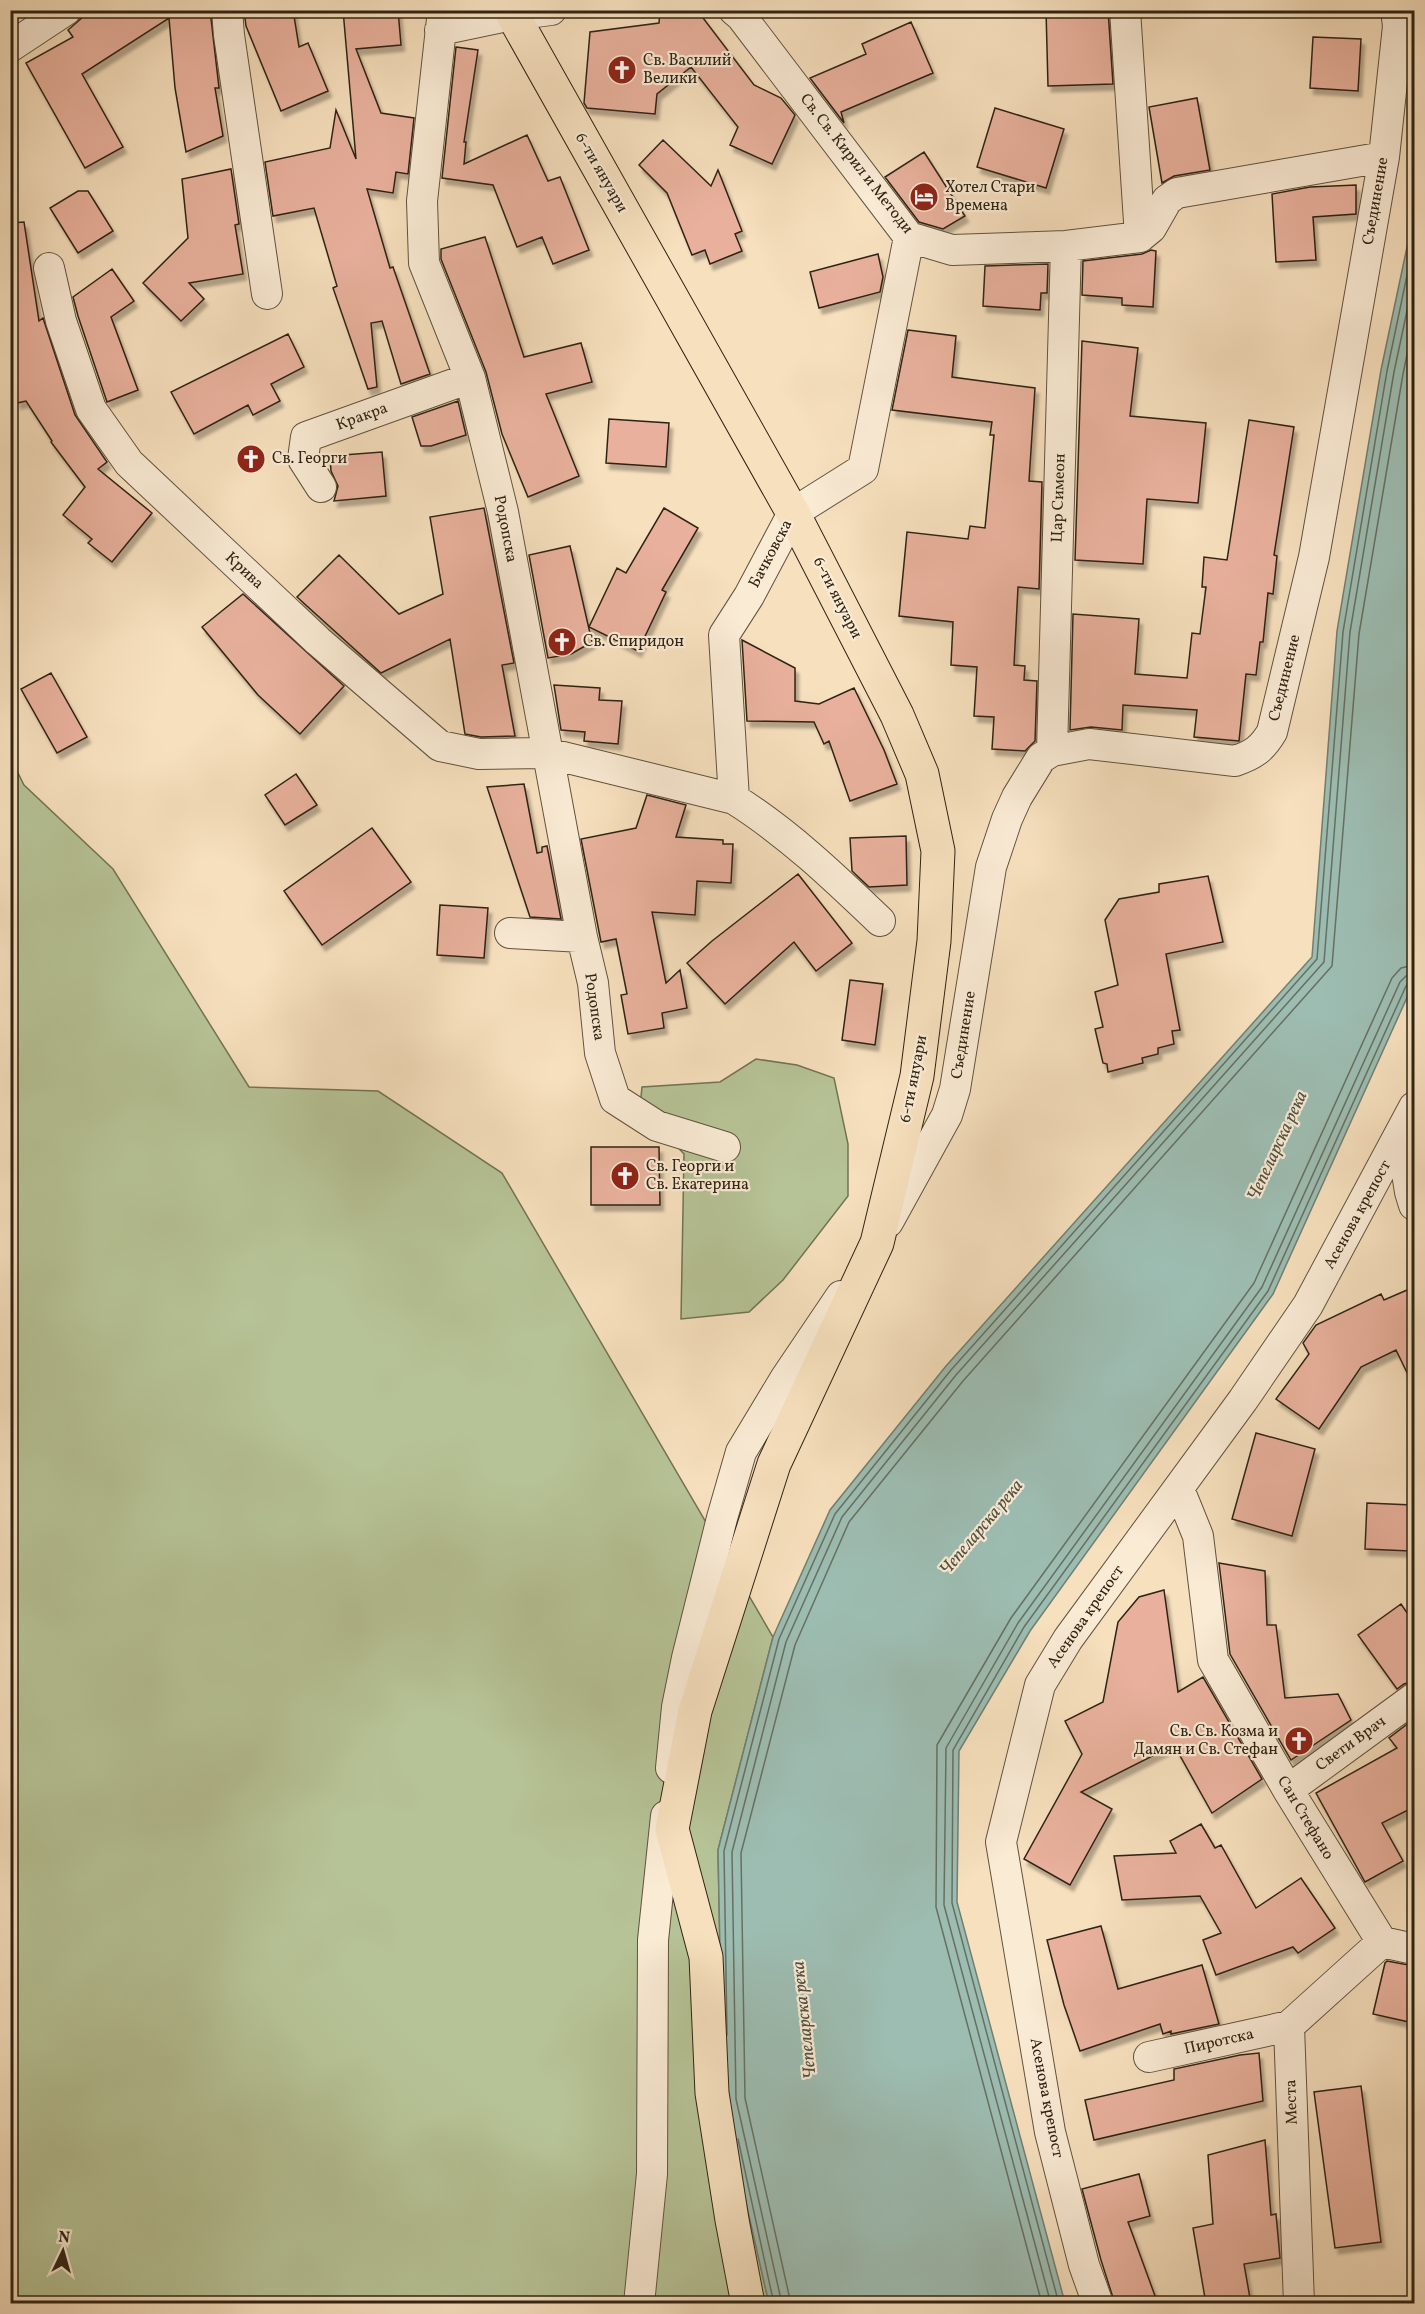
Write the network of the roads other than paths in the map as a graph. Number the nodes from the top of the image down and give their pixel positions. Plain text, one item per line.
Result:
1 (66, 10) edge
2 (227, 10) edge
3 (551, 10) edge
4 (734, 10) edge
5 (1125, 10) edge
6 (511, 13) edge
7 (442, 20) edge
8 (1403, 20) edge
9 (10, 47) edge
10 (1384, 157) junction
11 (909, 237) junction
12 (1140, 237) junction
13 (1066, 246) junction
14 (49, 268) dead end
15 (267, 294) dead end
16 (470, 378) junction
17 (321, 487) dead end
18 (793, 513) junction
19 (1052, 751) junction
20 (547, 753) junction
21 (734, 799) junction
22 (880, 921) dead end
23 (510, 933) dead end
24 (582, 937) junction
25 (1414, 1107) edge
26 (1408, 1133) edge
27 (725, 1148) dead end
28 (1414, 1205) edge
29 (877, 1243) junction
30 (1179, 1489) junction
31 (1414, 1698) edge
32 (1288, 1791) junction
33 (1382, 1942) junction
34 (1414, 1949) edge
35 (1289, 2026) junction
36 (1149, 2057) dead end
37 (639, 2304) edge
38 (748, 2304) edge
39 (1098, 2304) edge
40 (1299, 2304) edge

1 - 9 street
2 - 15 street
3 - 6 street
4 - 11 street, Св. Св. Кирил и Методи
5 - 12 street
6 - 7 street
6 - 18 main road, 6-ти януари
7 - 16 street, Родопска
8 - 10 street, Съединение
10 - 12 street
10 - 19 street, Съединение
11 - 13 street, Св. Св. Кирил и Методи
11 - 18 street, Бачковска
12 - 13 street, Св. Св. Кирил и Методи
13 - 19 street, Цар Симеон
14 - 20 street, Крива
16 - 17 street, Кракра
16 - 20 street, Родопска
18 - 21 street, Бачковска
18 - 29 main road, 6-ти януари
19 - 29 street, Съединение
20 - 21 street
20 - 24 street, Родопска
21 - 22 street
23 - 24 street
24 - 27 street, Родопска
25 - 26 street, Асенова крепост
26 - 28 street
26 - 30 street, Асенова крепост
29 - 37 street, Съединение
29 - 38 main road, 6-ти януари
30 - 32 street, Сан Стефано
30 - 39 street, Асенова крепост
31 - 32 street, Свети Врач
32 - 33 street, Сан Стефано
33 - 34 street
33 - 35 street
35 - 36 street, Пиротска
35 - 40 street, Места

